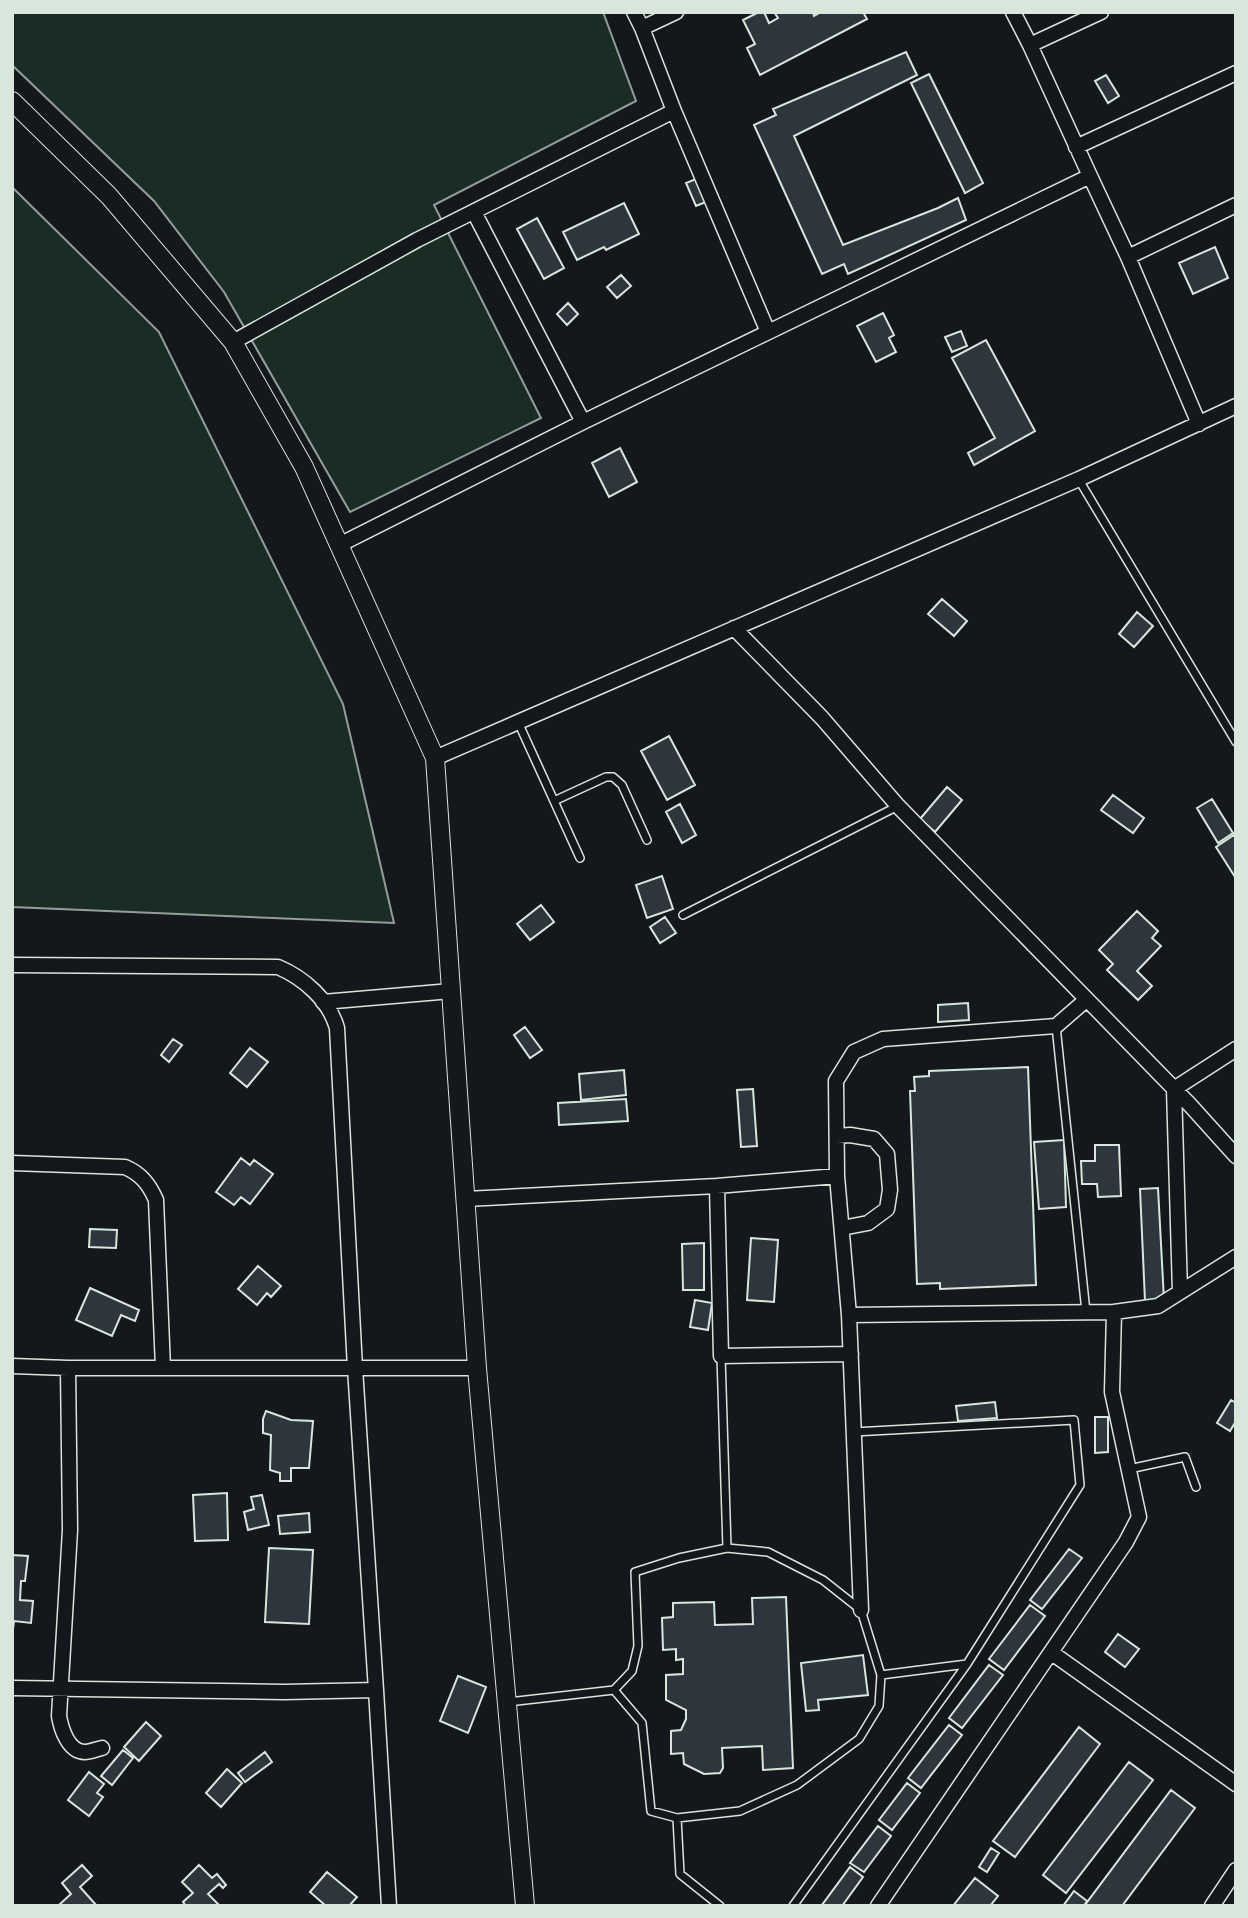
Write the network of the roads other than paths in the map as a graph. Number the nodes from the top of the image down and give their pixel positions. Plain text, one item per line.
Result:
1 (634, 12) edge
2 (676, 12) edge
3 (1013, 12) edge
4 (1101, 12) edge
5 (642, 28) junction
6 (1030, 45) junction
7 (1236, 73) edge
8 (12, 101) edge
9 (674, 111) junction
10 (1076, 147) junction
11 (1090, 176) junction
12 (1236, 205) edge
13 (474, 212) junction
14 (1128, 257) junction
15 (768, 332) junction
16 (233, 342) junction
17 (1236, 407) edge
18 (583, 422) junction
19 (1199, 424) junction
20 (1079, 479) junction
21 (339, 545) junction
22 (734, 628) junction
23 (518, 722) junction
24 (1236, 742) edge
25 (435, 758) junction
26 (554, 801) junction
27 (898, 806) junction
28 (647, 841) dead end
29 (580, 858) dead end
30 (683, 915) dead end
31 (12, 965) edge
32 (451, 991) junction
33 (1086, 1000) junction
34 (323, 1002) junction
35 (1056, 1026) junction
36 (1236, 1049) edge
37 (1174, 1089) junction
38 (837, 1136) junction
39 (1236, 1156) edge
40 (12, 1163) edge
41 (837, 1176) junction
42 (716, 1186) junction
43 (466, 1199) junction
44 (842, 1228) junction
45 (1236, 1257) edge
46 (1180, 1292) junction
47 (1086, 1312) junction
48 (1114, 1312) junction
49 (849, 1315) junction
50 (851, 1354) junction
51 (721, 1356) junction
52 (12, 1366) edge
53 (68, 1368) junction
54 (163, 1368) junction
55 (355, 1368) junction
56 (477, 1368) junction
57 (854, 1432) junction
58 (1128, 1469) junction
59 (1196, 1487) dead end
60 (727, 1548) junction
61 (861, 1610) junction
62 (1052, 1653) junction
63 (967, 1664) junction
64 (881, 1675) junction
65 (12, 1688) edge
66 (59, 1689) junction
67 (376, 1690) junction
68 (614, 1690) junction
69 (507, 1702) junction
70 (102, 1748) dead end
71 (1236, 1784) edge
72 (677, 1818) junction
73 (1236, 1870) edge
74 (388, 1906) edge
75 (525, 1906) edge
76 (720, 1906) edge
77 (793, 1906) edge
78 (878, 1906) edge
79 (1212, 1906) edge

1 - 5 street
2 - 5 street
3 - 6 street
4 - 6 street
5 - 9 street
6 - 10 street
7 - 10 street
8 - 16 street
9 - 13 street
9 - 15 street
10 - 11 street
11 - 14 street
11 - 15 street
12 - 14 street
13 - 16 street
13 - 18 street
14 - 19 street
15 - 18 street
16 - 21 street
17 - 19 street
18 - 21 street
19 - 20 street
20 - 22 street
20 - 24 lane
21 - 25 street
22 - 23 street
22 - 27 street
23 - 25 street
23 - 26 lane
25 - 32 street
26 - 28 lane
26 - 29 lane
27 - 30 lane
27 - 33 street
31 - 34 street
32 - 34 street
32 - 43 street
33 - 35 street
33 - 37 street
34 - 55 street
35 - 38 street
35 - 47 lane
36 - 37 street
37 - 39 street
37 - 46 street
38 - 41 street
38 - 44 street
40 - 54 street
41 - 42 street
41 - 44 street
42 - 43 street
42 - 51 street
43 - 56 street
44 - 49 street
45 - 46 street
46 - 48 street
47 - 48 street
47 - 49 street
48 - 58 street
49 - 50 street
50 - 51 street
50 - 57 street
51 - 60 lane
52 - 53 street
53 - 54 street
53 - 66 street
54 - 55 street
55 - 56 street
55 - 67 street
56 - 69 street
57 - 61 street
57 - 63 lane
58 - 59 lane
58 - 62 street
60 - 61 lane
60 - 68 lane
61 - 64 lane
62 - 71 street
62 - 78 street
63 - 64 lane
63 - 77 lane
64 - 72 lane
65 - 66 street
66 - 67 street
66 - 70 street
67 - 74 street
68 - 69 lane
68 - 72 lane
69 - 75 street
72 - 76 lane
73 - 79 street

